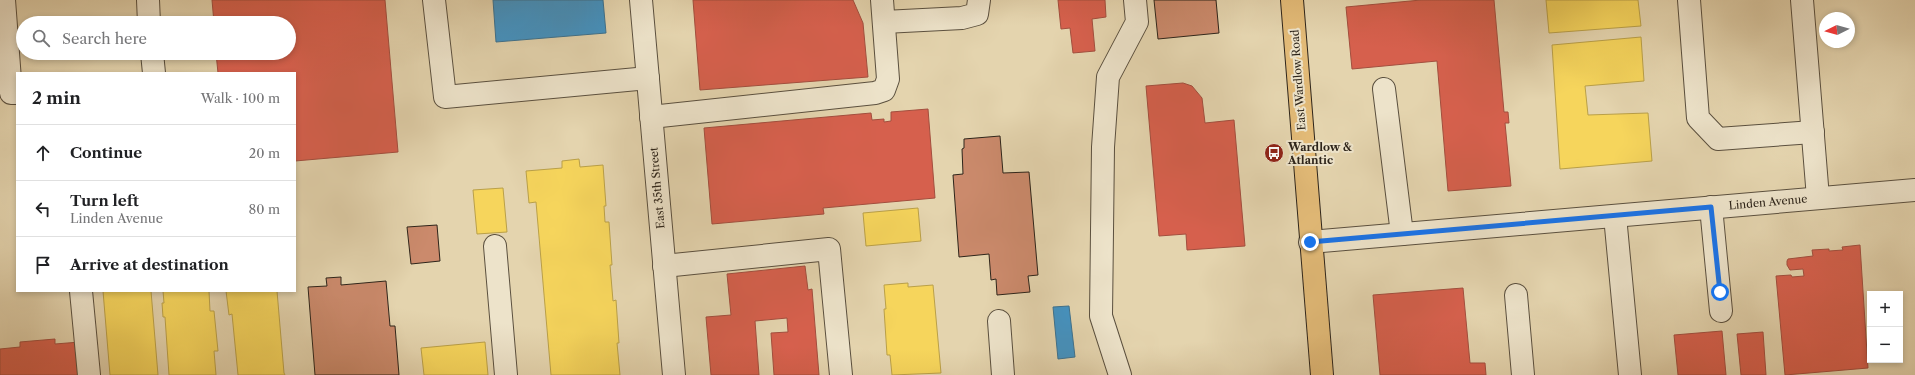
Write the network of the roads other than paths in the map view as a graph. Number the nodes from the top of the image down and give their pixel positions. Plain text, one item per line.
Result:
1 (4, 0) edge
2 (148, 0) edge
3 (434, 0) edge
4 (641, 0) edge
5 (882, 0) edge
6 (979, 0) edge
7 (1135, 0) edge
8 (1292, 0) edge
9 (1689, 0) edge
10 (1802, 0) edge
11 (149, 16) edge
12 (884, 22) junction
13 (153, 60) edge
14 (154, 72) edge
15 (648, 78) junction
16 (1384, 88) dead end
17 (16, 93) edge
18 (651, 117) junction
19 (1813, 132) junction
20 (1915, 190) edge
21 (1818, 198) junction
22 (1711, 207) junction
23 (1615, 216) junction
24 (1402, 234) junction
25 (1310, 242) junction
26 (495, 246) dead end
27 (664, 266) junction
28 (81, 292) edge
29 (1516, 295) dead end
30 (1721, 311) dead end
31 (999, 321) dead end
32 (88, 375) edge
33 (506, 375) edge
34 (674, 375) edge
35 (841, 375) edge
36 (1003, 375) edge
37 (1120, 375) edge
38 (1322, 375) edge
39 (1523, 375) edge
40 (1630, 375) edge

1 - 17 street
2 - 11 street
3 - 15 street
4 - 15 street, East 35th Street
5 - 12 street
6 - 12 street
7 - 37 street
8 - 25 main road, East Wardlow Road
9 - 19 street
10 - 19 street
12 - 18 street
13 - 14 street
15 - 18 street, East 35th Street
16 - 24 street
18 - 27 street, East 35th Street
19 - 21 street
20 - 21 street, Linden Avenue
21 - 22 street, Linden Avenue
22 - 23 street, Linden Avenue
22 - 30 street
23 - 24 street, Linden Avenue
23 - 40 street
24 - 25 street, Linden Avenue
25 - 38 main road, East Wardlow Road
26 - 33 street
27 - 34 street, East 35th Street
27 - 35 street
28 - 32 street
29 - 39 street
31 - 36 street

